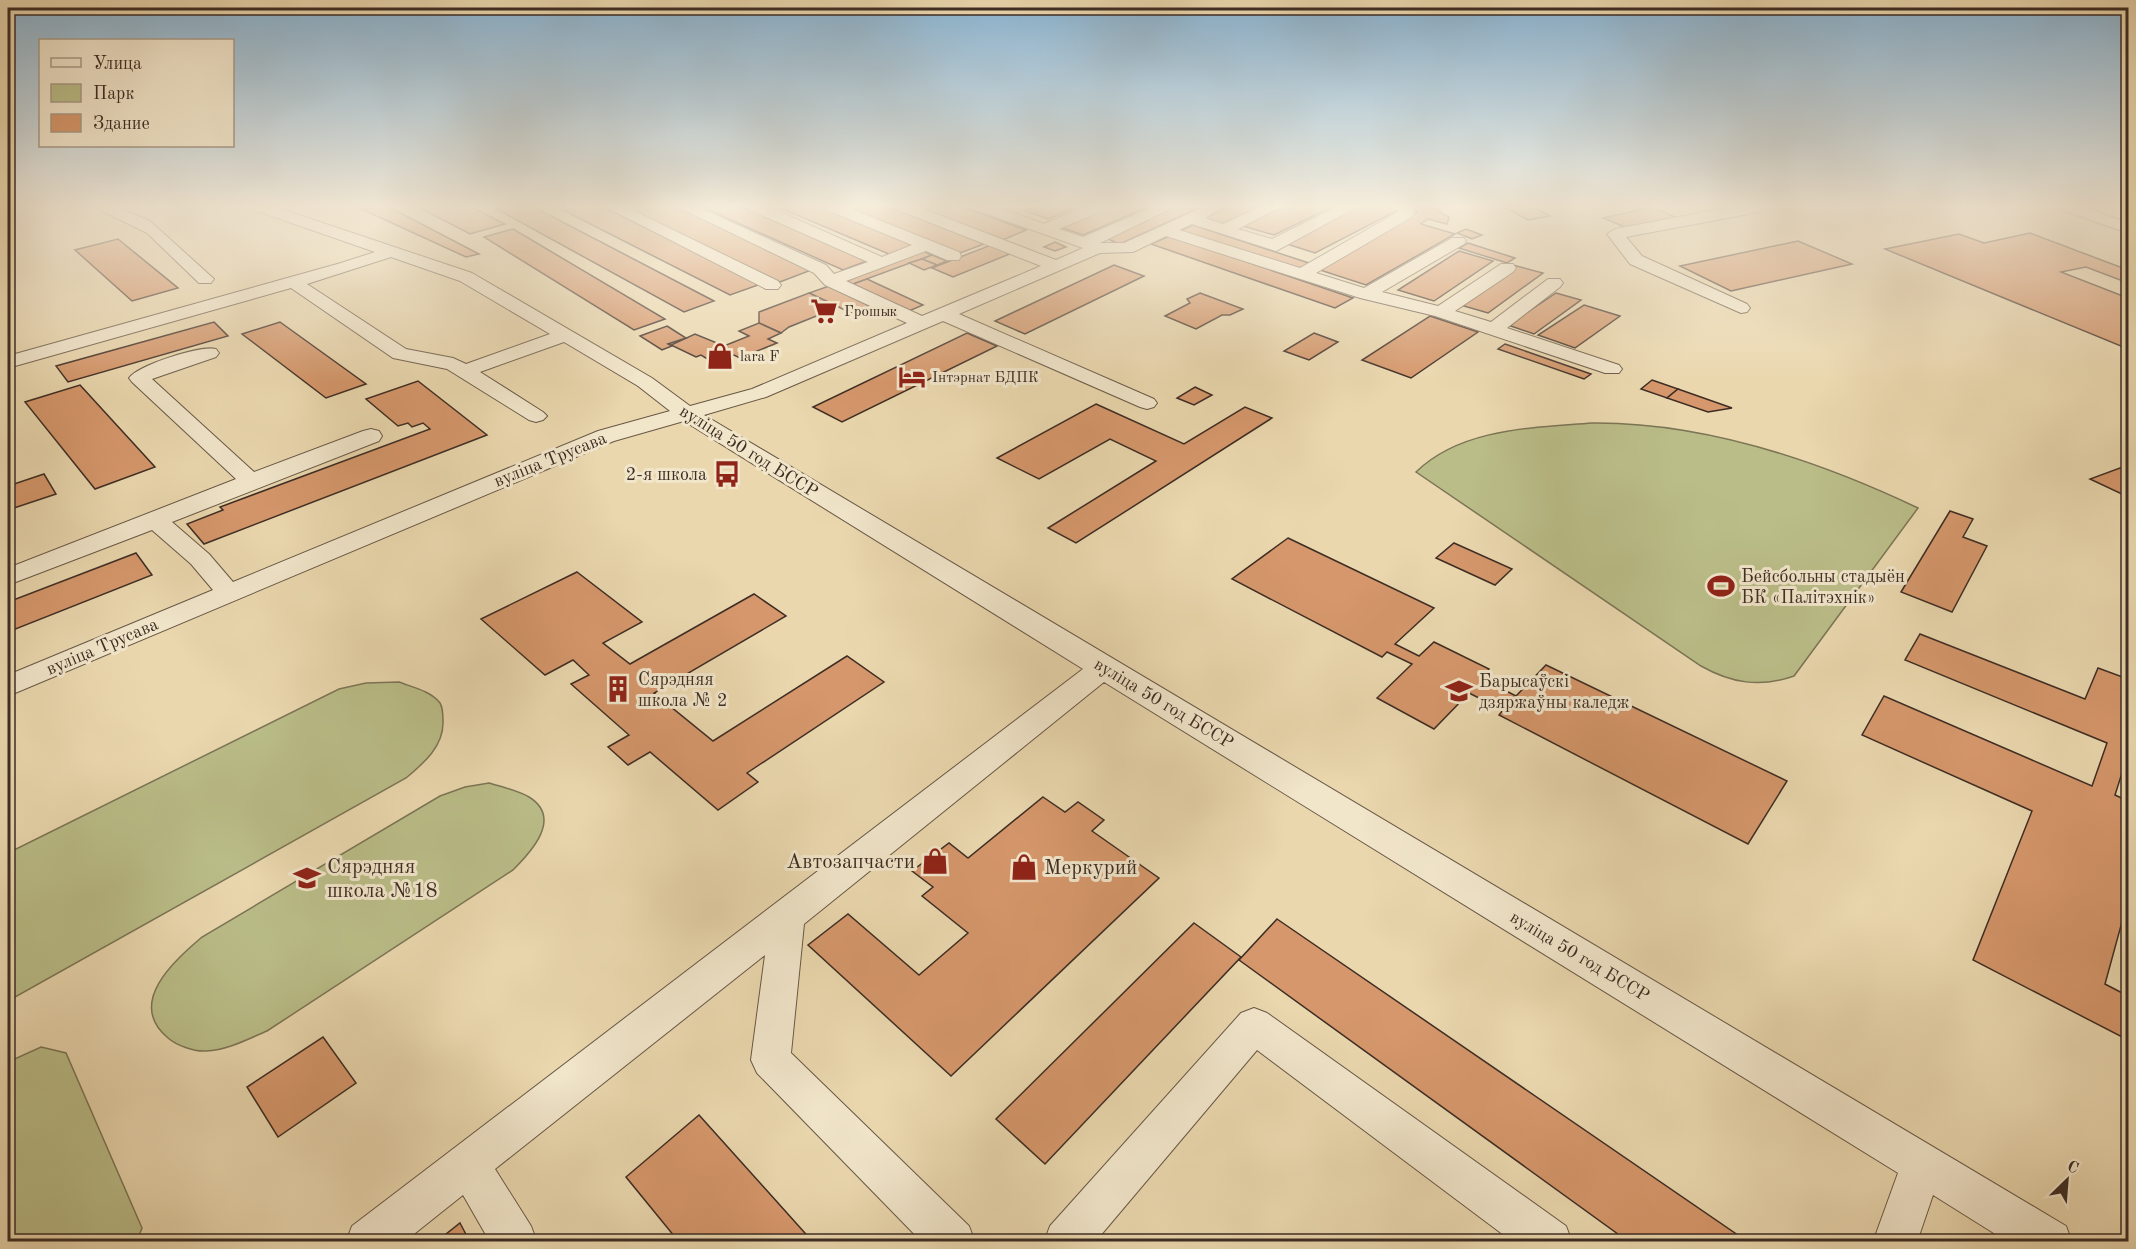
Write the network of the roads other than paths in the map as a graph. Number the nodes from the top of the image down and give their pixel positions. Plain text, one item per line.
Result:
1 (190, 265) edge
2 (346, 265) edge
3 (433, 265) edge
4 (732, 265) edge
5 (812, 265) edge
6 (875, 265) edge
7 (1278, 265) edge
8 (1317, 265) edge
9 (1416, 265) edge
10 (1648, 265) edge
11 (1057, 266) edge
12 (1507, 268) dead end
13 (1304, 273) junction
14 (205, 279) dead end
15 (831, 281) junction
16 (293, 282) junction
17 (1554, 283) dead end
18 (772, 285) dead end
19 (1366, 294) junction
20 (1741, 308) dead end
21 (1441, 312) junction
22 (934, 320) junction
23 (1494, 329) junction
24 (566, 335) junction
25 (209, 353) dead end
26 (8, 362) edge
27 (1612, 369) dead end
28 (465, 371) junction
29 (1146, 403) dead end
30 (686, 412) junction
31 (536, 416) dead end
32 (371, 436) dead end
33 (251, 482) junction
34 (155, 520) junction
35 (8, 577) edge
36 (228, 592) junction
37 (1105, 667) junction
38 (8, 686) edge
39 (787, 917) junction
40 (468, 1164) junction
41 (1922, 1164) junction
42 (368, 1242) edge
43 (515, 1242) edge
44 (953, 1242) edge
45 (1066, 1242) edge
46 (1551, 1242) edge
47 (1895, 1242) edge
48 (2050, 1242) edge

1 - 14 street
2 - 16 street
3 - 24 street, вуліца 50 год БССР
4 - 18 street
5 - 15 street
6 - 15 street
7 - 13 street
8 - 13 street
9 - 19 street
10 - 20 street
11 - 22 street, вуліца Трусава
12 - 21 street
13 - 19 street
15 - 22 street
16 - 26 street
16 - 28 street
17 - 23 street
19 - 21 street
21 - 23 street
22 - 29 street
22 - 30 street, вуліца Трусава
23 - 27 street
24 - 28 street
24 - 30 street, вуліца 50 год БССР
25 - 33 street
28 - 31 street
30 - 36 street, вуліца Трусава
30 - 37 street, вуліца 50 год БССР
32 - 33 street
33 - 34 street
34 - 35 street
34 - 36 street
36 - 38 street, вуліца Трусава
37 - 39 street
37 - 41 street, вуліца 50 год БССР
39 - 40 street
39 - 44 street
40 - 42 street
40 - 43 street
41 - 47 street
41 - 48 street, вуліца 50 год БССР
45 - 46 street

